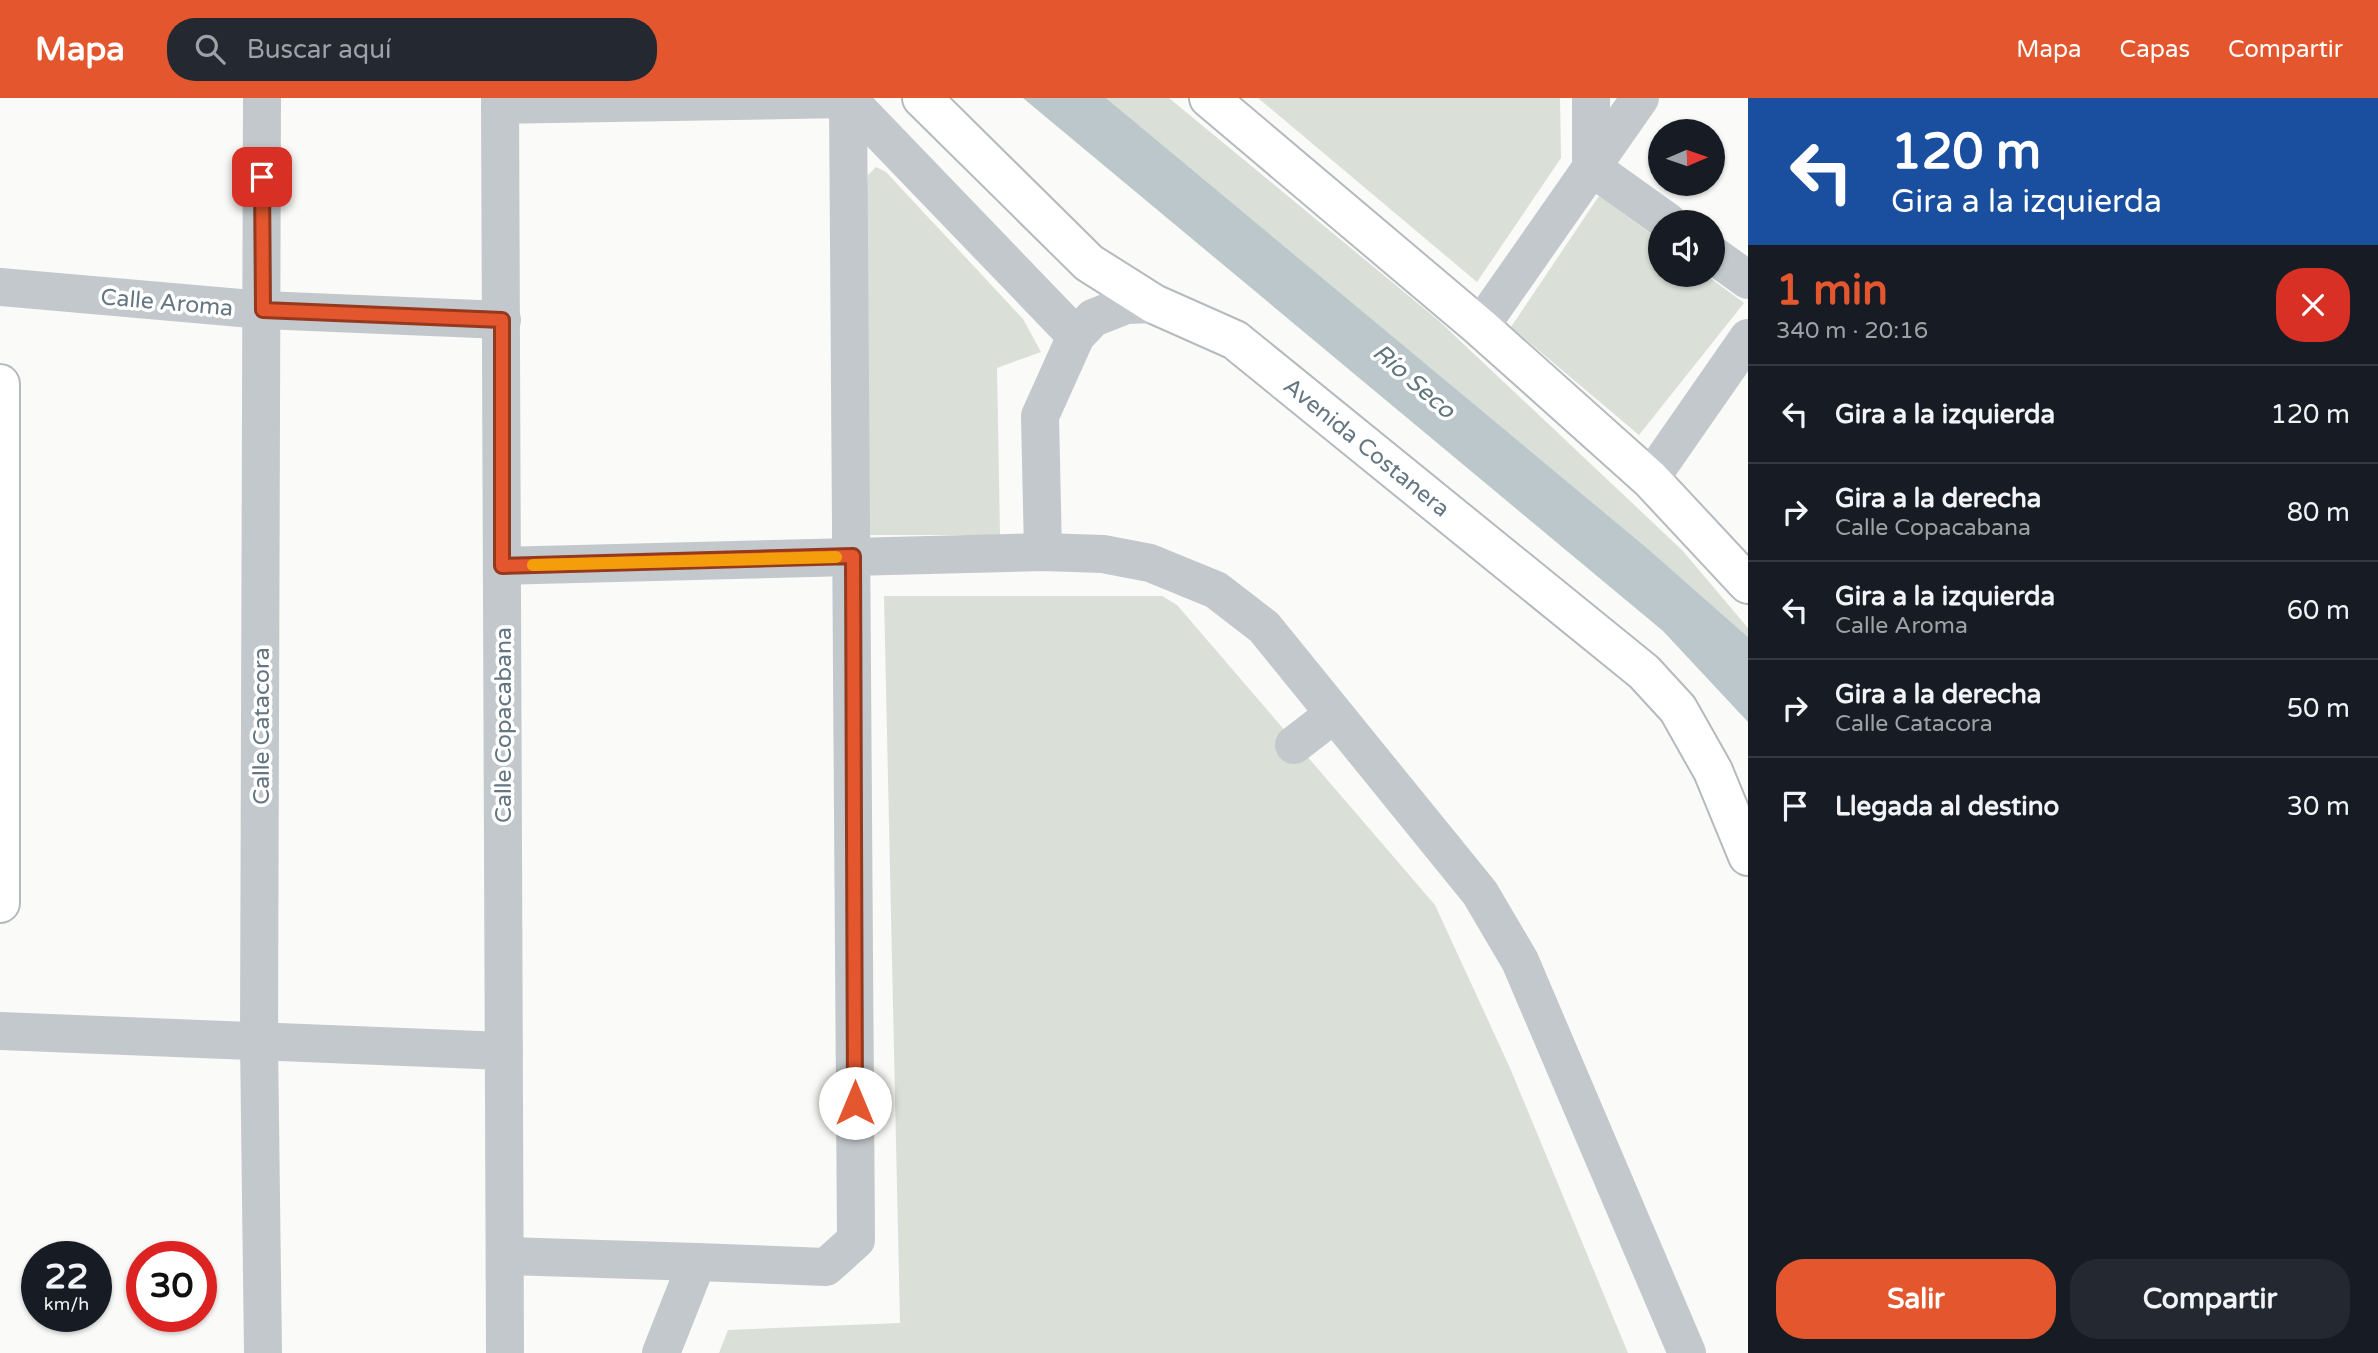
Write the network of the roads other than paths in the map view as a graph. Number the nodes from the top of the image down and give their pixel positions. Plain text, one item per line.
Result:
1 (262, 98) edge
2 (922, 98) edge
3 (1209, 98) edge
4 (1591, 98) edge
5 (1640, 98) edge
6 (847, 99) edge
7 (500, 101) edge
8 (1591, 167) junction
9 (1651, 210) edge
10 (1725, 264) edge
11 (1748, 280) edge
12 (0, 287) edge
13 (1154, 304) junction
14 (263, 310) junction
15 (502, 320) junction
16 (1480, 327) junction
17 (1076, 336) junction
18 (1748, 338) edge
19 (0, 384) edge
20 (1650, 479) junction
21 (0, 547) edge
22 (1043, 552) junction
23 (853, 556) junction
24 (502, 566) junction
25 (1748, 584) edge
26 (1334, 714) junction
27 (1294, 745) dead end
28 (1748, 856) edge
29 (0, 903) edge
30 (0, 1031) edge
31 (259, 1041) junction
32 (504, 1051) junction
33 (505, 1256) junction
34 (697, 1262) junction
35 (263, 1353) edge
36 (505, 1353) edge
37 (662, 1353) edge
38 (1687, 1353) edge

1 - 14 street, Calle Catacora
2 - 13 main road, Avenida Costanera
3 - 16 main road
4 - 8 street
5 - 8 street
6 - 7 street
6 - 17 street
6 - 23 street
7 - 15 street, Calle Copacabana
8 - 9 street
8 - 16 street
10 - 11 street
12 - 14 street, Calle Aroma
13 - 17 street
13 - 28 main road, Avenida Costanera
14 - 15 street, Calle Aroma
14 - 31 street, Calle Catacora
15 - 24 street, Calle Copacabana
16 - 20 main road
17 - 22 street
18 - 20 street
19 - 21 main road
20 - 25 main road
21 - 29 main road
22 - 23 street
22 - 26 street
23 - 24 street
23 - 34 street
24 - 32 street, Calle Copacabana
26 - 27 street
26 - 38 street
30 - 31 street
31 - 32 street
31 - 35 street, Calle Catacora
32 - 33 street, Calle Copacabana
33 - 34 street
33 - 36 street, Calle Copacabana
34 - 37 street

